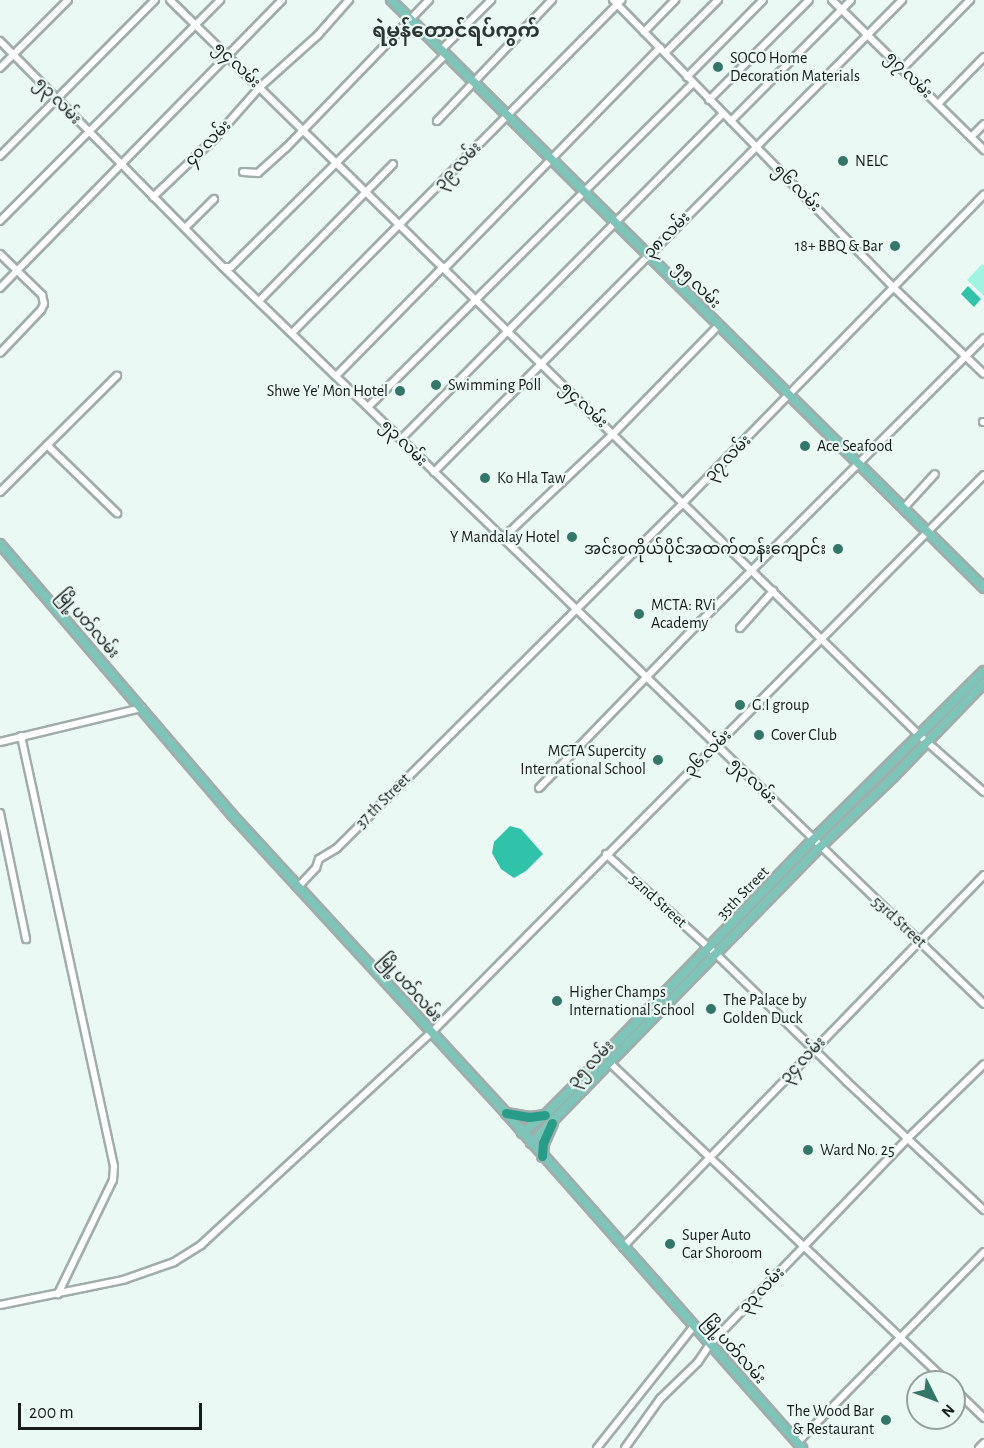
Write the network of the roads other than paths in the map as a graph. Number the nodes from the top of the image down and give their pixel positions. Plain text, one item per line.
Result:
1 (68, 0) edge
2 (156, 0) edge
3 (170, 0) edge
4 (220, 0) edge
5 (282, 0) edge
6 (349, 0) edge
7 (391, 0) edge
8 (429, 0) edge
9 (490, 0) edge
10 (552, 0) edge
11 (675, 0) edge
12 (718, 0) edge
13 (763, 0) edge
14 (809, 0) edge
15 (832, 0) edge
16 (851, 0) edge
17 (902, 0) edge
18 (970, 0) edge
19 (617, 1) edge
20 (841, 9) junction
21 (410, 19) junction
22 (196, 25) junction
23 (644, 32) junction
24 (868, 35) junction
25 (0, 41) edge
26 (663, 51) junction
27 (443, 52) junction
28 (14, 54) junction
29 (227, 55) junction
30 (984, 57) edge
31 (0, 68) edge
32 (902, 69) junction
33 (687, 77) junction
34 (693, 83) junction
35 (475, 84) junction
36 (260, 87) junction
37 (54, 98) junction
38 (709, 100) junction
39 (938, 104) junction
40 (723, 114) junction
41 (507, 115) junction
42 (731, 121) junction
43 (437, 122) dead end
44 (984, 124) edge
45 (303, 130) junction
46 (88, 132) junction
47 (971, 137) junction
48 (755, 146) junction
49 (984, 150) edge
50 (0, 156) edge
51 (551, 158) junction
52 (336, 162) junction
53 (120, 164) junction
54 (393, 164) dead end
55 (243, 172) dead end
56 (366, 192) junction
57 (584, 192) junction
58 (984, 195) edge
59 (153, 197) junction
60 (214, 199) dead end
61 (0, 209) edge
62 (6, 215) junction
63 (0, 221) edge
64 (615, 222) junction
65 (401, 225) junction
66 (185, 228) junction
67 (0, 254) edge
68 (648, 255) junction
69 (223, 267) junction
70 (444, 268) junction
71 (18, 271) junction
72 (0, 288) edge
73 (894, 288) junction
74 (475, 298) junction
75 (260, 300) junction
76 (718, 326) junction
77 (293, 332) junction
78 (509, 332) junction
79 (984, 338) edge
80 (0, 353) edge
81 (966, 357) junction
82 (541, 364) junction
83 (984, 374) edge
84 (117, 376) dead end
85 (336, 376) junction
86 (789, 397) junction
87 (368, 407) junction
88 (613, 434) junction
89 (401, 440) junction
90 (47, 445) junction
91 (857, 464) junction
92 (434, 472) junction
93 (935, 474) dead end
94 (984, 475) edge
95 (0, 492) edge
96 (683, 503) junction
97 (903, 509) junction
98 (117, 513) dead end
99 (927, 533) junction
100 (503, 538) junction
101 (0, 544) edge
102 (752, 570) junction
103 (984, 588) edge
104 (773, 591) junction
105 (576, 609) junction
106 (740, 628) dead end
107 (822, 639) junction
108 (984, 671) edge
109 (646, 678) junction
110 (984, 683) edge
111 (143, 708) junction
112 (468, 716) joint
113 (21, 736) junction
114 (920, 736) junction
115 (0, 742) edge
116 (928, 742) junction
117 (716, 745) junction
118 (539, 788) dead end
119 (984, 792) edge
120 (0, 813) edge
121 (813, 840) junction
122 (820, 847) junction
123 (606, 854) junction
124 (984, 875) edge
125 (299, 886) junction
126 (26, 939) dead end
127 (919, 941) junction
128 (713, 951) junction
129 (984, 1004) edge
130 (432, 1032) junction
131 (813, 1049) junction
132 (611, 1064) junction
133 (984, 1064) edge
134 (584, 1076) junction
135 (592, 1084) junction
136 (506, 1113) junction
137 (545, 1115) junction
138 (552, 1123) junction
139 (522, 1133) junction
140 (907, 1139) junction
141 (531, 1143) junction
142 (542, 1156) junction
143 (708, 1158) junction
144 (984, 1210) edge
145 (804, 1246) junction
146 (623, 1247) junction
147 (984, 1252) edge
148 (58, 1294) junction
149 (0, 1305) edge
150 (694, 1326) junction
151 (899, 1336) junction
152 (710, 1344) junction
153 (934, 1370) edge
154 (966, 1401) edge
155 (984, 1418) edge
156 (984, 1443) edge
157 (799, 1445) edge
158 (597, 1448) edge
159 (625, 1448) edge
160 (979, 1448) edge

1 - 28 street
2 - 37 street
3 - 22 street, ၅၄ လမ်း
4 - 22 street
5 - 29 street
6 - 36 street, ၄၀ လမ်း
7 - 21 main road, ၅၅ လမ်း
8 - 21 street
9 - 27 street
10 - 35 street
11 - 23 street
12 - 26 street
13 - 33 street
14 - 38 street
15 - 20 street, ၅၇ လမ်း
16 - 20 street
17 - 24 street, ၃၈ လမ်း
18 - 32 street
19 - 23 street, ၅၆ လမ်း
19 - 41 street, ၃၉ လမ်း
20 - 24 street, ၅၇ လမ်း
20 - 42 street
21 - 27 main road, ၅၅ လမ်း
21 - 45 street
22 - 29 street, ၅၄ လမ်း
22 - 46 street
23 - 26 street, ၅၆ လမ်း
24 - 32 street, ၅၇ လမ်း
24 - 48 street, ၃၈ လမ်း
25 - 28 street, ၅၃ လမ်း
26 - 33 street, ၅၆ လမ်း
26 - 51 street
27 - 35 main road, ၅၅ လမ်း
27 - 52 street
28 - 31 street
28 - 37 street, ၅၃ လမ်း
29 - 36 street, ၅၄ လမ်း
29 - 53 street
30 - 39 street
32 - 39 street, ၅၇ လမ်း
33 - 34 street, ၅၆ လမ်း
34 - 38 street, ၅၆ လမ်း
34 - 57 street
35 - 41 main road, ၅၅ လမ်း
35 - 43 street
36 - 45 street, ၅၄ လမ်း
36 - 59 street, ၄၀ လမ်း
37 - 46 street, ၅၃ လမ်း
37 - 50 street
38 - 40 street, ၅၆ လမ်း
39 - 47 street, ၅၇ လမ်း
40 - 42 street, ၅၆ လမ်း
40 - 64 street
41 - 51 main road, ၅၅ လမ်း
41 - 65 street, ၃၉ လမ်း
42 - 48 street, ၅၆ လမ်း
44 - 47 street
45 - 52 street, ၅၄ လမ်း
45 - 55 street
46 - 53 street, ၅၃ လမ်း
46 - 62 street
47 - 49 street, ၅၇ လမ်း
48 - 68 street, ၃၈ လမ်း
48 - 73 street, ၅၆ လမ်း
51 - 57 main road, ၅၅ လမ်း
51 - 70 street
52 - 56 street, ၅၄ လမ်း
52 - 69 street
53 - 59 street, ၅၃ လမ်း
53 - 71 street
54 - 56 street
56 - 65 street, ၅၄ လမ်း
56 - 75 street
57 - 64 main road, ၅၅ လမ်း
57 - 74 street
58 - 73 street, ၃၇ လမ်း
59 - 66 street, ၅၃ လမ်း
60 - 66 street
61 - 62 street
62 - 63 street
64 - 68 main road, ၅၅ လမ်း
64 - 78 street
65 - 70 street, ၅၄ လမ်း
65 - 77 street, ၃၉ လမ်း
66 - 69 street, ၅၃ လမ်း
67 - 71 street
68 - 76 main road, ၅၅ လမ်း
68 - 82 street, ၃၈ လမ်း
69 - 75 street, ၅၃ လမ်း
70 - 74 street, ၅၄ လမ်း
70 - 85 street
71 - 72 street
71 - 80 street
73 - 81 street, ၅၆ လမ်း
73 - 86 street, ၃၇ လမ်း
74 - 78 street, ၅၄ လမ်း
74 - 87 street
75 - 77 street, ၅၃ လမ်း
76 - 86 main road, ၅၅ လမ်း
76 - 88 street
77 - 85 street, ၅၃ လမ်း
78 - 82 street, ၅၄ လမ်း
78 - 89 street
79 - 81 street
81 - 83 street, ၅၆ လမ်း
81 - 91 street
82 - 88 street, ၅၄ လမ်း
82 - 92 street, ၃၈ လမ်း
84 - 90 street
85 - 87 street, ၅၃ လမ်း
86 - 91 main road, ၅၅ လမ်း
86 - 96 street, ၃၇ လမ်း
87 - 89 street, ၅၃ လမ်း
88 - 96 street, ၅၄ လမ်း
88 - 100 street
89 - 92 street, ၅၃ လမ်း
90 - 95 street
90 - 98 street
91 - 97 main road, ၅၅ လမ်း
91 - 102 street
92 - 100 street, ၅၃ လမ်း
93 - 97 street
94 - 99 street, ၃၆ လမ်း
96 - 102 street, ၅၄ လမ်း
96 - 105 street, ၃၇ လမ်း
97 - 99 main road, ၅၅ လမ်း
99 - 103 main road, ၅၅ လမ်း
99 - 107 street, ၃၆ လမ်း
100 - 105 street, ၅၃ လမ်း
101 - 111 main road, မြို့ပတ်လမ်း
102 - 104 street, ၅၄ လမ်း
102 - 109 street
104 - 106 street
104 - 107 street, ၅၄ လမ်း
105 - 109 street, ၅၃ လမ်း
105 - 112 street, ၃၇ လမ်း
107 - 114 street, ၅၄ လမ်း
107 - 117 street, ၃၆ လမ်း
108 - 114 main road, 35th Street
109 - 117 street, ၅၃ လမ်း
109 - 118 street
110 - 116 main road
111 - 113 street
111 - 125 main road, မြို့ပတ်လမ်း
112 - 125 street, 37 th Street
113 - 115 street
113 - 148 street
114 - 116 street, ၅၄ လမ်း
114 - 121 main road, 35th Street
116 - 119 street, ၅၄ လမ်း
116 - 122 main road
117 - 121 street, ၅၃ လမ်း
117 - 123 street, ၃၆ လမ်း
120 - 126 street
121 - 122 street, 53rd Street
121 - 128 main road, 35th Street
122 - 127 street, 53rd Street
122 - 128 main road, ၃၅ လမ်း
123 - 128 street, 52nd Street
123 - 130 street, ၃၆ လမ်း
124 - 127 street, ၃၄ လမ်း
125 - 130 main road, မြို့ပတ်လမ်း
127 - 129 street, 53rd Street
127 - 131 street, ၃၄ လမ်း
128 - 131 street, 52nd Street
128 - 132 main road, ၃၅ လမ်း
128 - 134 main road, 35th Street
130 - 136 main road, မြို့ပတ်လမ်း
130 - 148 street, ၃၆ လမ်း
131 - 140 street, 52nd Street
131 - 143 street, ၃၄ လမ်း
132 - 135 main road, ၃၅ လမ်း
132 - 143 street
133 - 140 street, ၃၃ လမ်း
134 - 135 main road
134 - 137 main road, 35th Street
135 - 138 main road, ၃၅ လမ်း
136 - 137 highway
136 - 139 main road, မြို့ပတ်လမ်း
137 - 139 main road, 35th Street
138 - 141 main road, ၃၅ လမ်း
138 - 142 highway
139 - 141 main road, မြို့ပတ်လမ်း
140 - 144 street, 52nd Street
140 - 145 street, ၃၃ လမ်း
141 - 142 main road, မြို့ပတ်လမ်း
142 - 146 main road, မြို့ပတ်လမ်း
143 - 145 street
143 - 146 street, ၃၄ လမ်း
145 - 151 street
145 - 152 street, ၃၃ လမ်း
146 - 150 main road, မြို့ပတ်လမ်း
147 - 151 street
148 - 149 street, ၃၆ လမ်း
150 - 152 main road, မြို့ပတ်လမ်း
150 - 158 street
151 - 153 street
151 - 157 street
152 - 157 main road, မြို့ပတ်လမ်း
152 - 159 street, ၃၃ လမ်း
154 - 155 street
156 - 160 street

